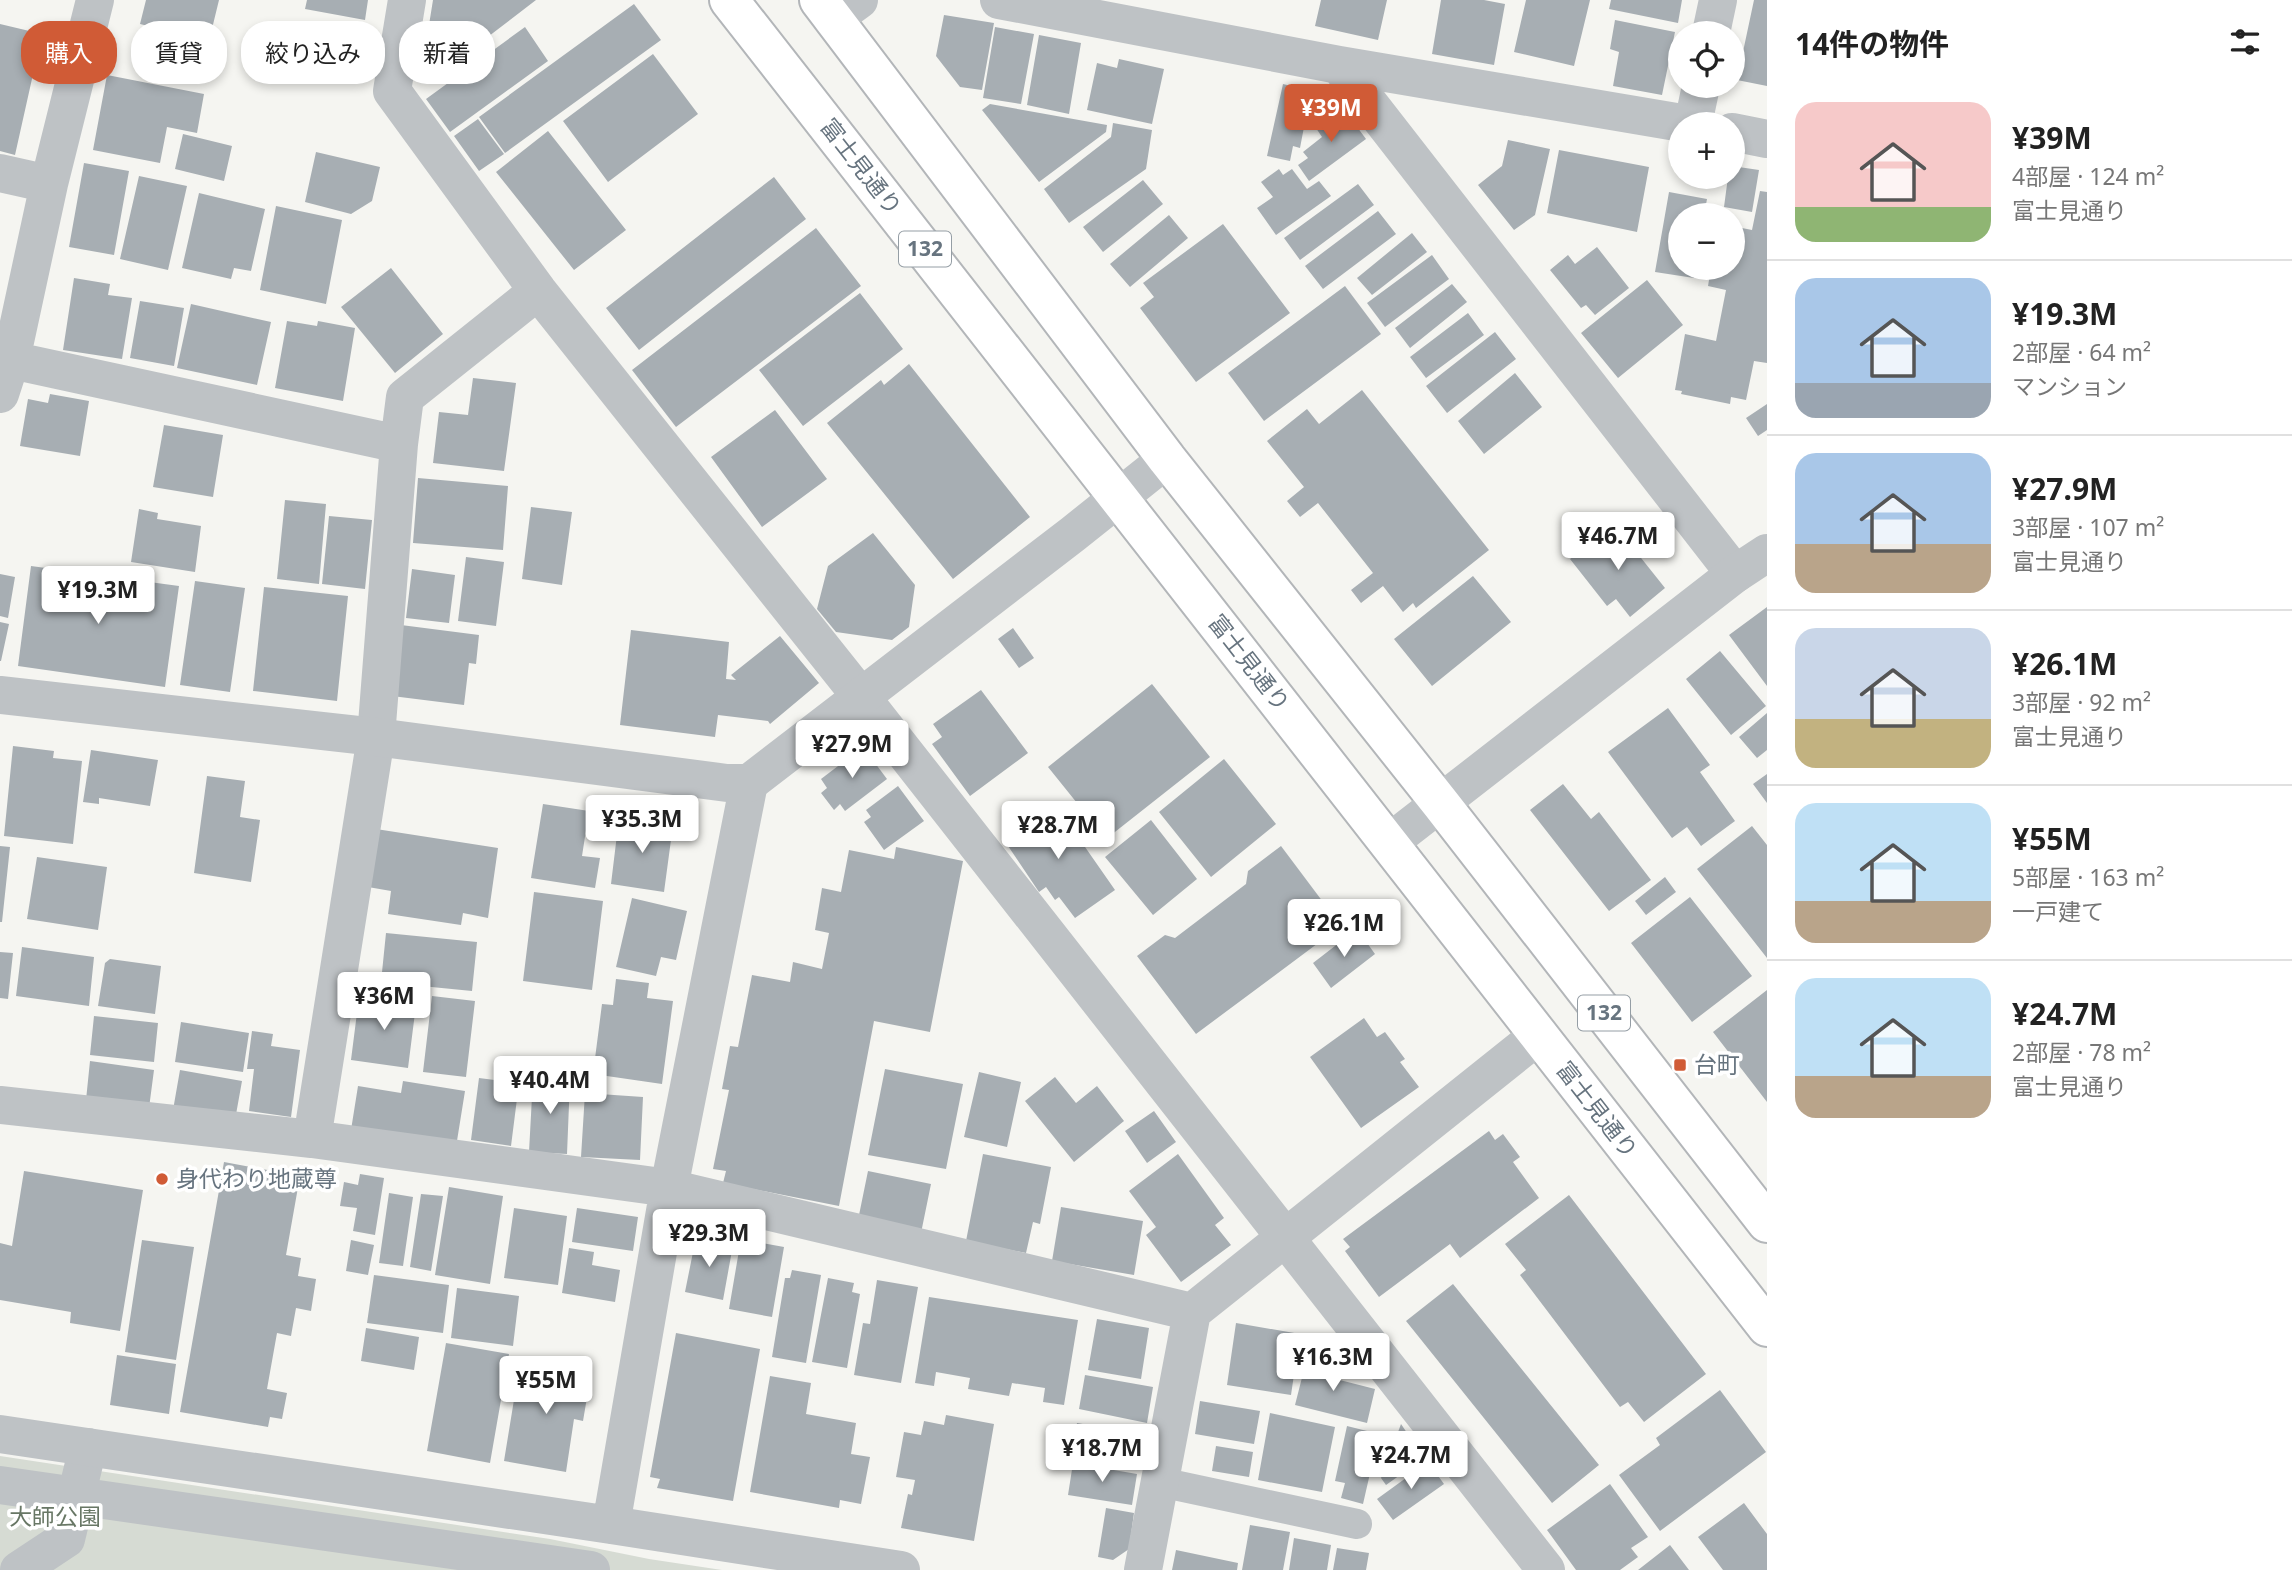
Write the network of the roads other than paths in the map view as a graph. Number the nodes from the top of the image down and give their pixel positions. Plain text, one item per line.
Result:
1 (95, 0) edge
2 (407, 0) edge
3 (729, 0) edge
4 (999, 0) edge
5 (1718, 0) edge
6 (837, 6) edge
7 (1714, 21) edge
8 (1339, 65) junction
9 (1668, 120) edge
10 (1745, 135) edge
11 (1767, 139) edge
12 (0, 173) edge
13 (48, 184) junction
14 (537, 290) junction
15 (3, 380) edge
16 (399, 444) junction
17 (1167, 459) junction
18 (1119, 499) junction
19 (1767, 552) edge
20 (1735, 574) junction
21 (0, 695) edge
22 (862, 698) junction
23 (376, 737) junction
24 (750, 783) junction
25 (1441, 804) junction
26 (1390, 842) junction
27 (1539, 1035) junction
28 (0, 1105) edge
29 (312, 1139) junction
30 (669, 1188) junction
31 (1767, 1223) edge
32 (1285, 1239) junction
33 (1192, 1312) junction
34 (1767, 1327) edge
35 (0, 1434) edge
36 (88, 1447) junction
37 (1160, 1482) junction
38 (0, 1485) edge
39 (76, 1497) junction
40 (611, 1524) junction
41 (1357, 1524) dead end
42 (19, 1570) edge
43 (591, 1570) edge
44 (901, 1570) edge
45 (1143, 1570) edge
46 (1546, 1570) edge

1 - 13 street
2 - 14 street
3 - 18 highway, 富士見通り / 132
4 - 8 street
5 - 7 street
6 - 17 highway, 132
8 - 9 street
8 - 20 street
10 - 11 street
12 - 13 street
13 - 15 street
14 - 16 street
14 - 22 street
15 - 16 street
16 - 23 street
17 - 18 street
17 - 25 highway, 132
18 - 22 street
18 - 26 highway, 富士見通り / 132
19 - 20 street
20 - 25 street
21 - 23 street
22 - 24 street
22 - 32 street
23 - 24 street
23 - 29 street
24 - 30 street
25 - 26 street
25 - 31 highway, 132
26 - 27 highway, 富士見通り / 132
27 - 32 street
27 - 34 highway, 富士見通り / 132
28 - 29 street
29 - 30 street
30 - 33 street
30 - 40 street
32 - 33 street
32 - 46 street
33 - 37 street
35 - 36 street
36 - 39 street
36 - 40 street
37 - 41 lane
37 - 45 street
38 - 39 street
39 - 42 street
39 - 43 street
40 - 44 street

